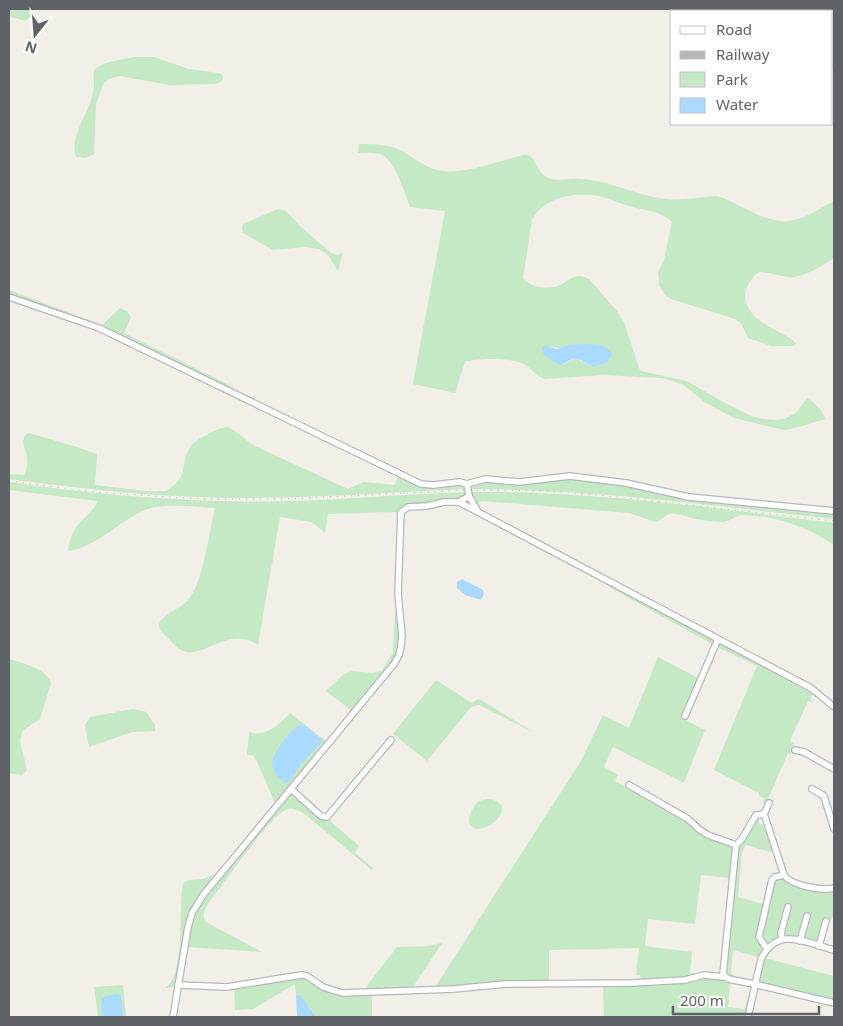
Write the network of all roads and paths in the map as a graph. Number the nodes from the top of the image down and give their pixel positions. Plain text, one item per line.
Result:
1 (9, 297) edge
2 (468, 484) junction
3 (468, 496) junction
4 (459, 502) junction
5 (477, 510) junction
6 (834, 512) edge
7 (718, 639) junction
8 (834, 707) edge
9 (685, 716) dead end
10 (391, 740) dead end
11 (795, 750) dead end
12 (834, 770) edge
13 (630, 786) dead end
14 (291, 789) junction
15 (812, 789) dead end
16 (769, 803) dead end
17 (764, 814) junction
18 (834, 829) edge
19 (736, 846) junction
20 (784, 875) junction
21 (834, 888) edge
22 (788, 907) dead end
23 (807, 916) dead end
24 (826, 920) dead end
25 (782, 938) junction
26 (800, 941) junction
27 (819, 946) junction
28 (767, 949) junction
29 (834, 950) edge
30 (724, 977) junction
31 (754, 984) junction
32 (178, 985) junction
33 (834, 1003) edge
34 (173, 1017) edge
35 (748, 1017) edge

1 - 2 street
2 - 3 street
2 - 6 street
3 - 4 street
3 - 5 street
4 - 5 street
4 - 14 street
5 - 7 street
7 - 8 street
7 - 9 street
10 - 14 street
11 - 12 street
13 - 19 street
14 - 32 street
15 - 18 street
16 - 17 street
17 - 19 street
17 - 20 street
19 - 30 street
20 - 21 street
20 - 28 street
22 - 25 street
23 - 26 street
24 - 27 street
25 - 26 street
25 - 28 street
26 - 27 street
27 - 29 street
28 - 31 street
30 - 31 street
30 - 32 street
31 - 33 street
31 - 35 street
32 - 34 street

